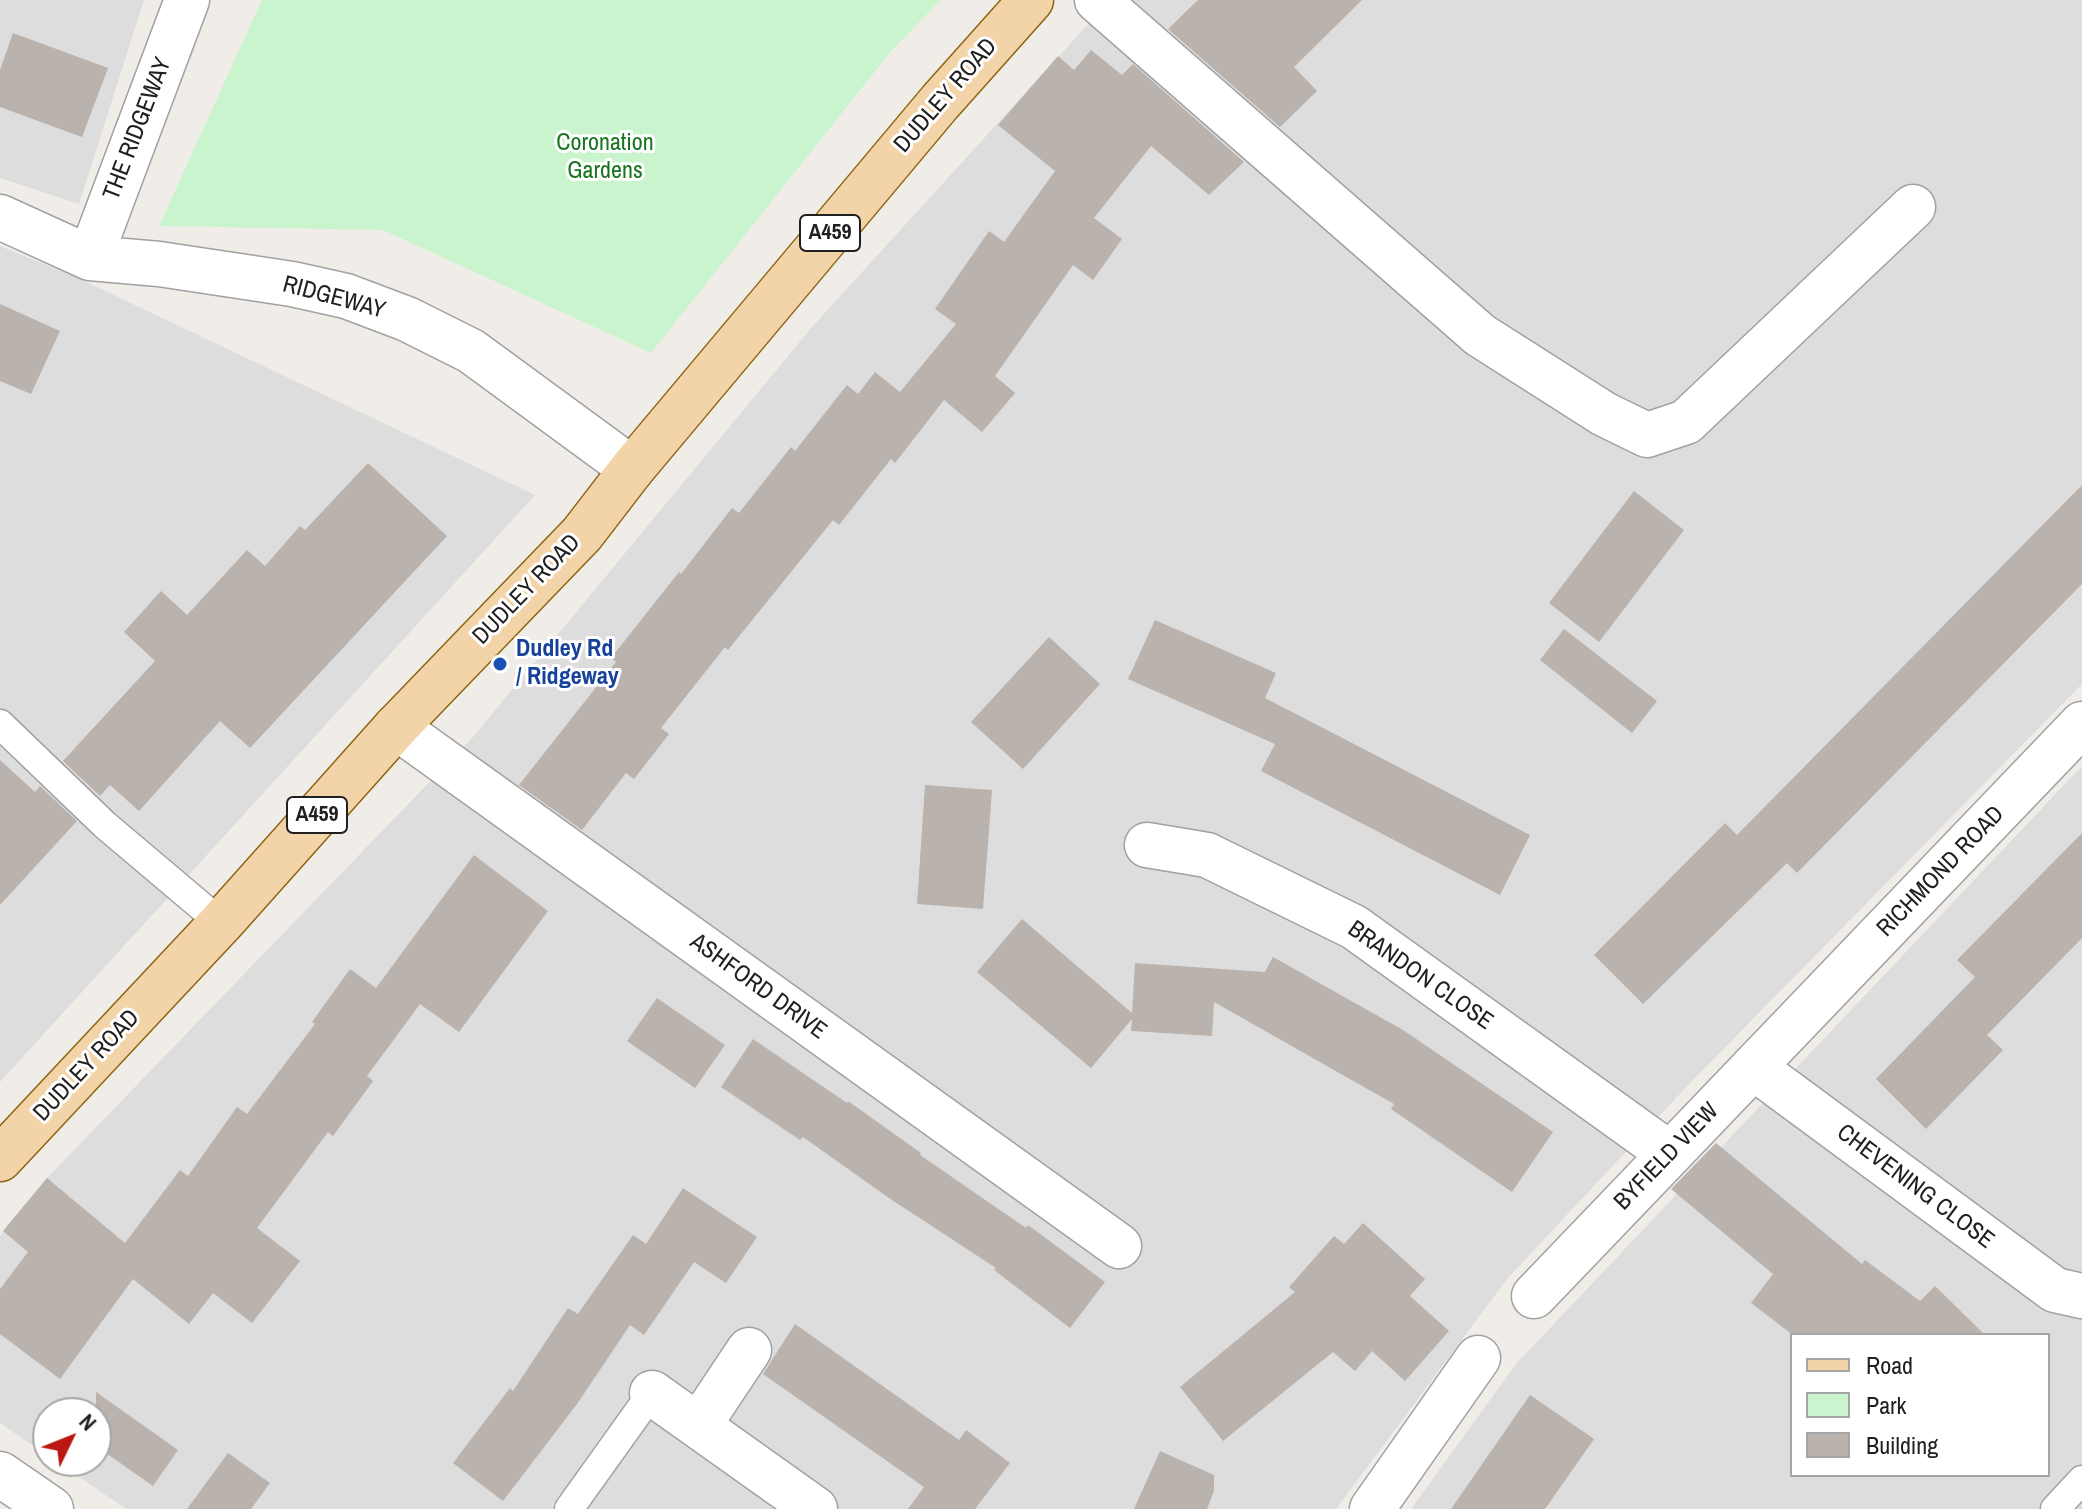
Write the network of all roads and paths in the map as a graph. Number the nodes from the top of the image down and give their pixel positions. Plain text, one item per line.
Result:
1 (187, 0) edge
2 (1031, 0) edge
3 (1097, 0) edge
4 (1913, 207) dead end
5 (0, 217) edge
6 (90, 258) junction
7 (632, 469) junction
8 (0, 724) edge
9 (2082, 724) edge
10 (396, 727) junction
11 (1147, 845) dead end
12 (221, 923) junction
13 (1799, 1019) joint
14 (1753, 1067) junction
15 (1670, 1154) junction
16 (0, 1159) edge
17 (1119, 1246) dead end
18 (1534, 1296) dead end
19 (2082, 1296) edge
20 (749, 1350) dead end
21 (1478, 1358) dead end
22 (652, 1393) joint
23 (699, 1425) junction
24 (0, 1474) edge
25 (2082, 1480) edge
26 (51, 1509) edge
27 (569, 1509) edge
28 (815, 1509) edge
29 (1372, 1509) edge
30 (2055, 1509) edge

1 - 6 street, THE RIDGEWAY
2 - 7 main road, DUDLEY ROAD / A459
3 - 4 street
5 - 6 street, RIDGEWAY
6 - 7 street, RIDGEWAY
7 - 10 main road, DUDLEY ROAD / A459
8 - 12 lane
9 - 13 street, RICHMOND ROAD
10 - 12 main road, DUDLEY ROAD / A459
10 - 17 street, ASHFORD DRIVE
11 - 15 street, BRANDON CLOSE
12 - 16 main road, DUDLEY ROAD / A459
13 - 14 street, BYFIELD VIEW
14 - 15 street, BYFIELD VIEW
14 - 19 street, CHEVENING CLOSE
15 - 18 street, BYFIELD VIEW
20 - 23 street
21 - 29 street
22 - 23 street
22 - 27 lane
23 - 28 street
24 - 26 street
25 - 30 lane

